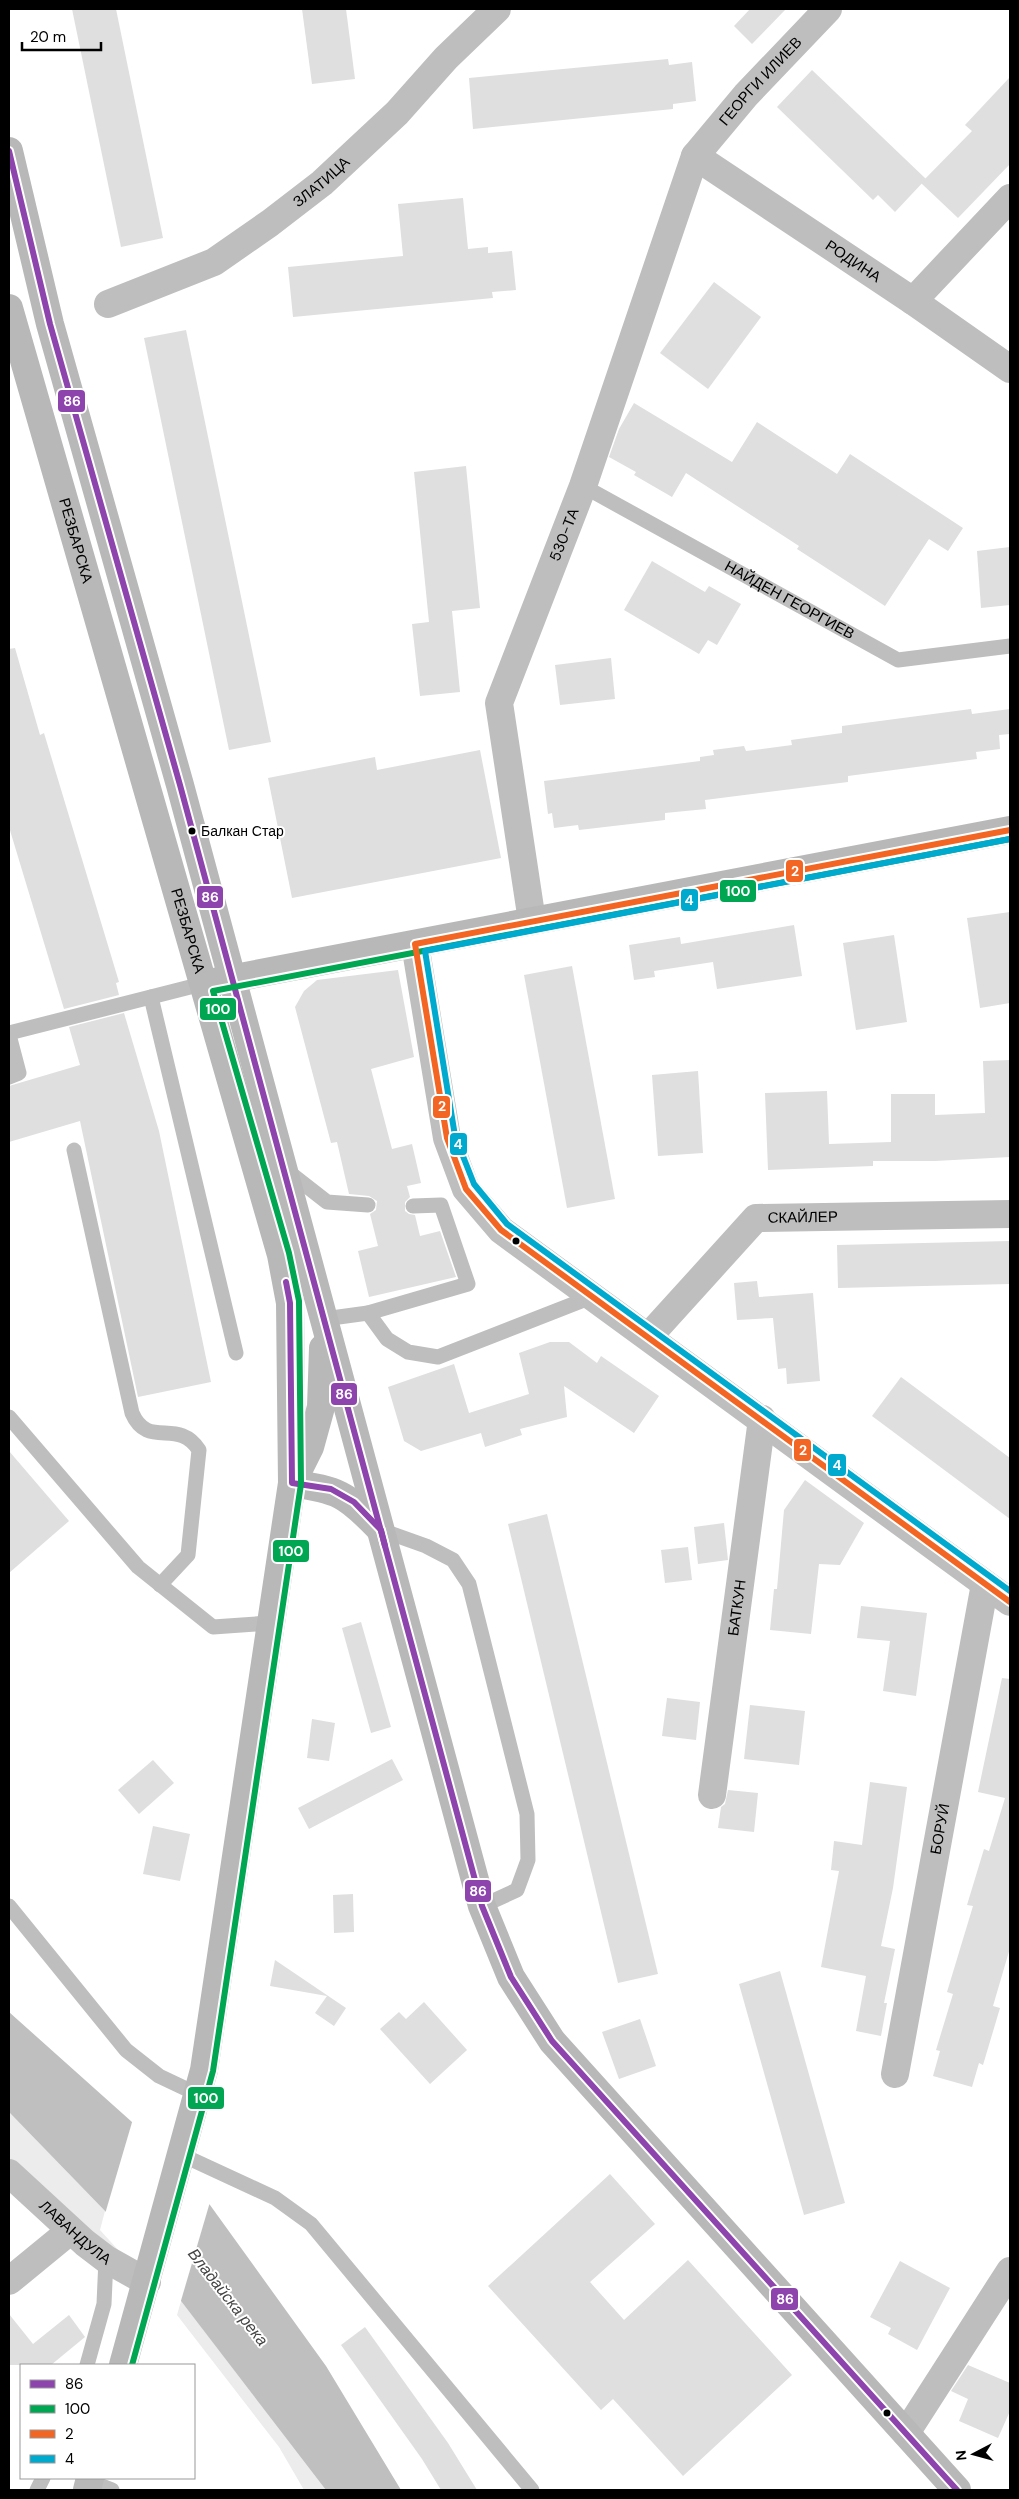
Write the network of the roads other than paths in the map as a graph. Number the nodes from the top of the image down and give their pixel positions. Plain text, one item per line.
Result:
1 (497, 9) edge
2 (828, 9) edge
3 (9, 151) edge
4 (695, 156) junction
5 (1010, 198) edge
6 (913, 301) junction
7 (108, 304) dead end
8 (9, 308) edge
9 (15, 361) edge
10 (1010, 369) edge
11 (583, 486) junction
12 (1010, 646) edge
13 (1010, 830) edge
14 (532, 921) junction
15 (415, 944) junction
16 (231, 978) junction
17 (202, 984) junction
18 (151, 997) junction
19 (9, 1034) edge
20 (9, 1077) edge
21 (74, 1150) dead end
22 (283, 1167) junction
23 (368, 1205) dead end
24 (413, 1206) dead end
25 (1010, 1214) edge
26 (594, 1296) junction
27 (368, 1313) junction
28 (324, 1319) junction
29 (649, 1336) junction
30 (236, 1353) dead end
31 (9, 1417) edge
32 (762, 1420) junction
33 (292, 1483) junction
34 (381, 1530) junction
35 (985, 1584) junction
36 (160, 1585) junction
37 (1010, 1602) edge
38 (270, 1623) junction
39 (712, 1795) dead end
40 (9, 1906) edge
41 (482, 1906) junction
42 (895, 2074) dead end
43 (197, 2094) junction
44 (182, 2155) junction
45 (9, 2173) edge
46 (70, 2231) junction
47 (106, 2259) junction
48 (1010, 2271) edge
49 (9, 2281) edge
50 (147, 2282) junction
51 (87, 2364) edge
52 (123, 2364) edge
53 (906, 2433) junction
54 (532, 2490) edge
55 (957, 2490) edge

1 - 7 street, ЗЛАТИЦА
2 - 4 street, ГЕОРГИ ИЛИЕВ
3 - 16 street, РЕЗБАРСКА
4 - 6 street, РОДИНА
4 - 11 street, 530-ТА
5 - 6 street
6 - 10 street, РОДИНА
8 - 9 street, РЕЗБАРСКА
9 - 17 street, РЕЗБАРСКА
11 - 12 lane, НАЙДЕН ГЕОРГИЕВ
11 - 14 street, 530-ТА
13 - 14 street
14 - 15 street
15 - 16 street
15 - 26 street
16 - 17 street
16 - 22 street, РЕЗБАРСКА
17 - 18 lane
17 - 33 street, РЕЗБАРСКА
18 - 19 lane
18 - 30 lane
19 - 20 lane
21 - 36 lane
22 - 23 lane
22 - 28 street, РЕЗБАРСКА
24 - 27 lane
25 - 29 street, СКАЙЛЕР
26 - 27 lane
26 - 29 street
27 - 28 lane
28 - 33 street, РЕЗБАРСКА
28 - 34 street, РЕЗБАРСКА
29 - 32 street
31 - 36 lane
32 - 35 street
32 - 39 street, БАТКУН
33 - 34 street
33 - 38 street
34 - 41 street, РЕЗБАРСКА
34 - 41 lane
35 - 37 street
35 - 42 street, БОРУЙ
36 - 38 lane
38 - 43 street
40 - 43 lane
41 - 53 street, РЕЗБАРСКА
43 - 44 street
44 - 50 street
44 - 54 lane
45 - 46 street, ЛАВАНДУЛА
46 - 47 street, ЛАВАНДУЛА
46 - 49 street
47 - 50 street, ЛАВАНДУЛА
47 - 51 lane
48 - 53 street
50 - 52 street
53 - 55 street, РЕЗБАРСКА

